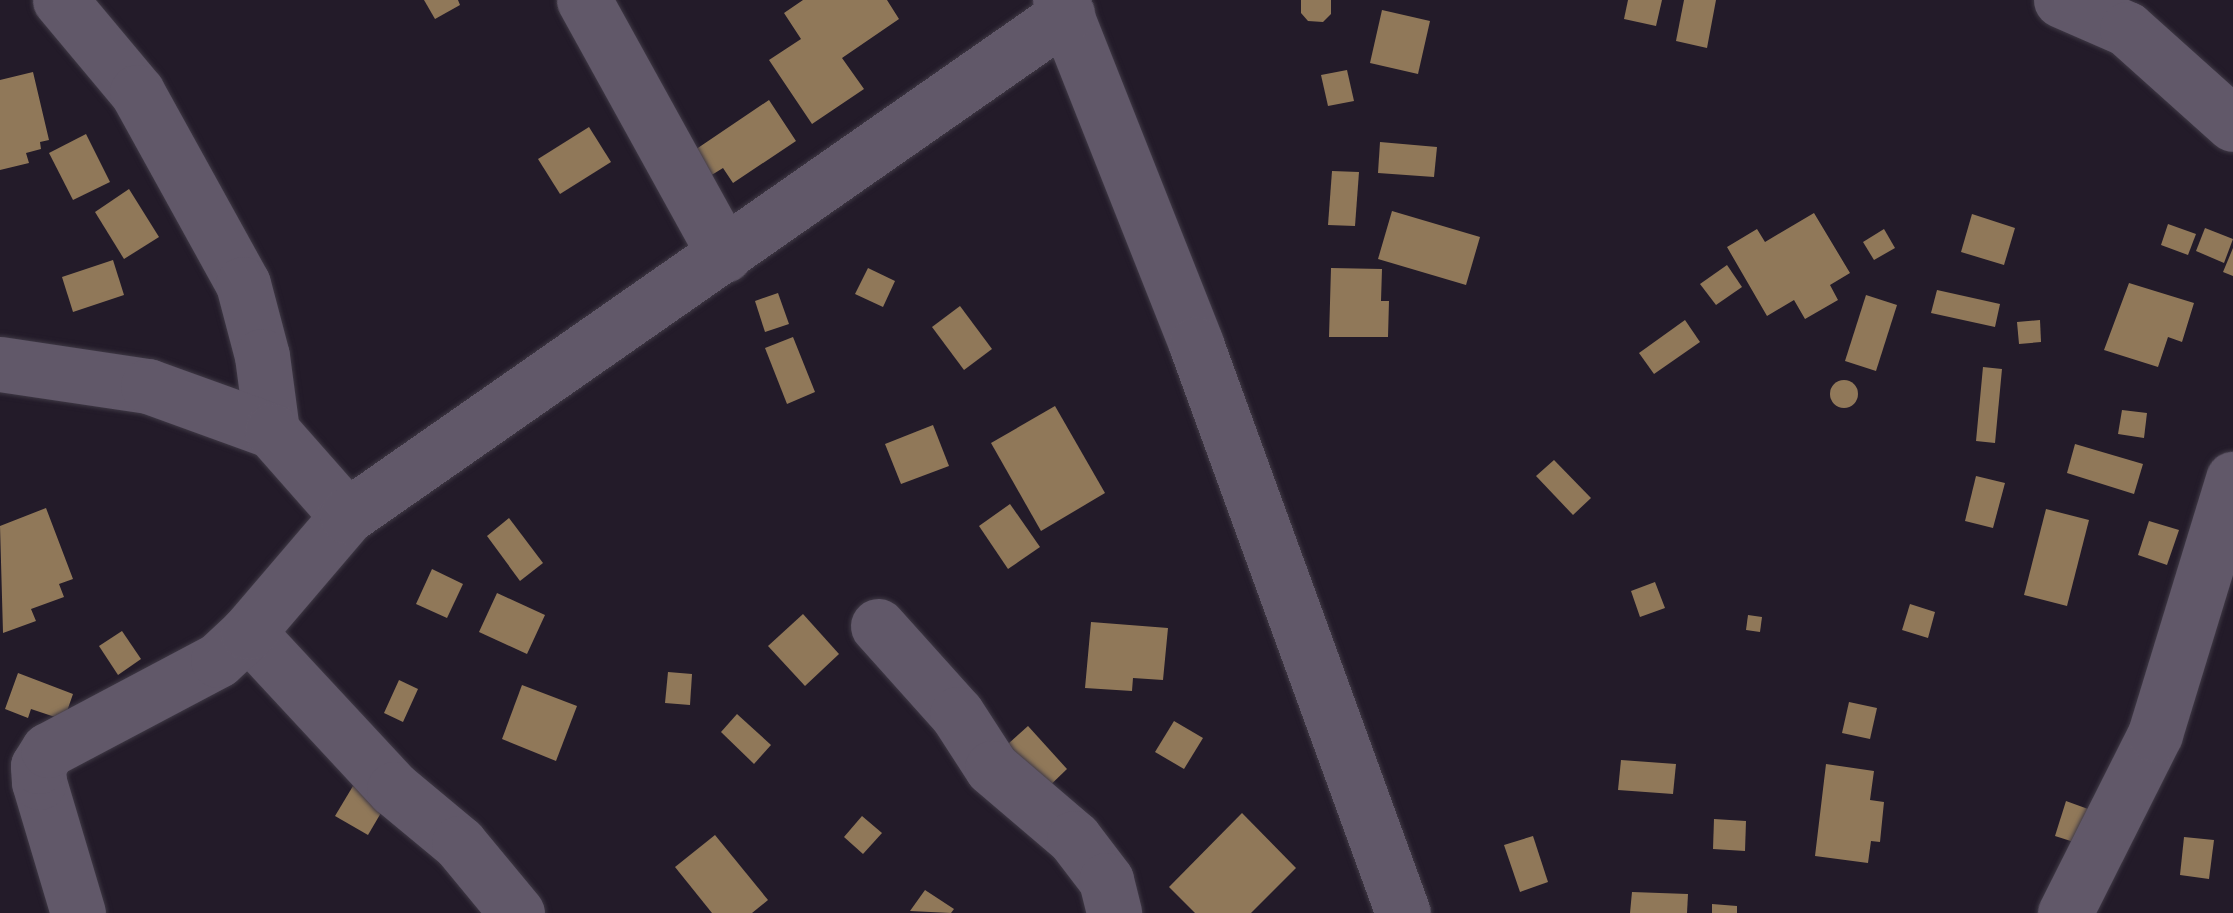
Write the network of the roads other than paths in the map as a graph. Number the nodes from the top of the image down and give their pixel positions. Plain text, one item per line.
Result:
1 (60, 0) edge
2 (584, 0) edge
3 (2061, 0) edge
4 (1064, 7) edge
5 (2233, 124) edge
6 (725, 255) junction
7 (0, 364) edge
8 (272, 431) junction
9 (2233, 480) edge
10 (347, 516) junction
11 (878, 626) dead end
12 (248, 632) junction
13 (78, 913) edge
14 (518, 913) edge
15 (1114, 913) edge
16 (1404, 913) edge
17 (2065, 913) edge

1 - 8 street
2 - 6 street
3 - 5 street
4 - 6 street
4 - 16 street
6 - 10 street
7 - 8 street
8 - 10 street
9 - 17 street
10 - 12 street
11 - 15 street
12 - 13 street
12 - 14 street

